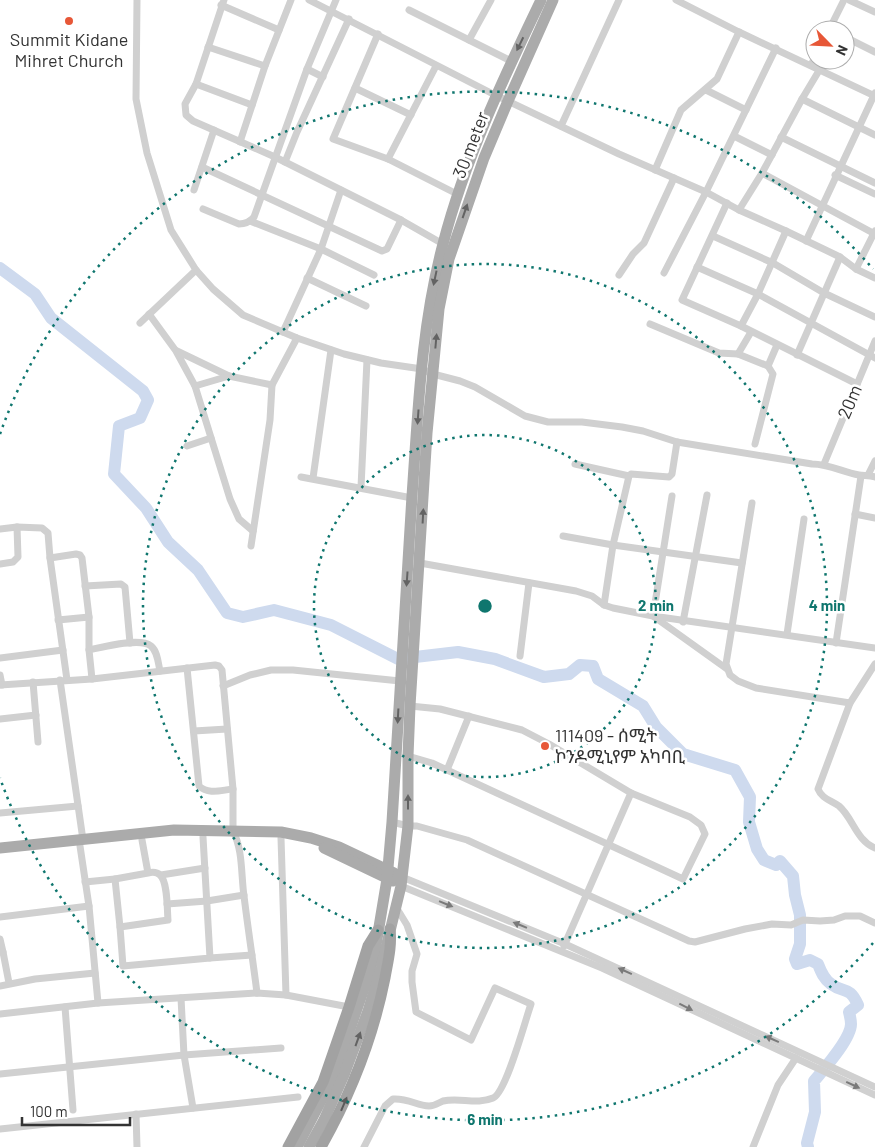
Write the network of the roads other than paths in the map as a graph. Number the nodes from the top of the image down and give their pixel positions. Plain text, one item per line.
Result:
1 (137, 0) edge
2 (291, 0) edge
3 (309, 0) edge
4 (336, 0) edge
5 (541, 0) edge
6 (553, 0) edge
7 (619, 0) edge
8 (676, 0) edge
9 (844, 0) edge
10 (849, 0) edge
11 (487, 1) edge
12 (222, 2) edge
13 (331, 10) junction
14 (409, 10) dead end
15 (875, 12) edge
16 (350, 20) junction
17 (835, 20) edge
18 (279, 30) junction
19 (739, 32) junction
20 (378, 34) junction
21 (469, 40) junction
22 (855, 42) edge
23 (208, 47) junction
24 (776, 48) junction
25 (875, 52) edge
26 (511, 61) junction
27 (805, 62) edge
28 (265, 66) junction
29 (436, 66) junction
30 (307, 69) junction
31 (820, 70) joint
32 (322, 76) junction
33 (196, 84) junction
34 (355, 88) junction
35 (706, 90) junction
36 (495, 95) junction
37 (875, 95) edge
38 (802, 99) junction
39 (508, 101) junction
40 (252, 105) junction
41 (746, 110) junction
42 (411, 116) junction
43 (561, 126) junction
44 (858, 128) junction
45 (214, 130) junction
46 (875, 135) edge
47 (734, 136) junction
48 (781, 137) junction
49 (240, 142) junction
50 (772, 155) junction
51 (275, 157) junction
52 (388, 159) junction
53 (285, 162) junction
54 (840, 166) junction
55 (202, 167) junction
56 (655, 170) junction
57 (762, 173) junction
58 (836, 175) junction
59 (674, 178) junction
60 (875, 183) edge
61 (194, 190) dead end
62 (341, 190) junction
63 (706, 192) junction
64 (262, 194) junction
65 (458, 194) junction
66 (875, 194) edge
67 (727, 203) junction
68 (821, 206) junction
69 (203, 209) dead end
70 (739, 210) junction
71 (401, 220) junction
72 (250, 222) junction
73 (328, 226) junction
74 (786, 231) junction
75 (874, 232) edge
76 (713, 236) junction
77 (806, 241) junction
78 (443, 244) junction
79 (321, 249) junction
80 (840, 258) junction
81 (773, 263) junction
82 (697, 267) junction
83 (856, 269) junction
84 (196, 270) junction
85 (664, 273) dead end
86 (374, 275) dead end
87 (619, 275) dead end
88 (307, 278) junction
89 (875, 278) edge
90 (824, 293) junction
91 (758, 294) junction
92 (366, 306) dead end
93 (149, 314) junction
94 (875, 317) edge
95 (140, 323) dead end
96 (650, 324) dead end
97 (811, 324) junction
98 (741, 326) junction
99 (283, 332) junction
100 (751, 332) junction
101 (297, 338) junction
102 (875, 341) edge
103 (776, 345) junction
104 (331, 350) junction
105 (176, 351) junction
106 (738, 354) junction
107 (797, 355) junction
108 (872, 356) edge
109 (367, 360) junction
110 (768, 366) junction
111 (422, 369) junction
112 (433, 374) junction
113 (229, 376) junction
114 (858, 384) junction
115 (272, 385) junction
116 (196, 386) junction
117 (211, 438) junction
118 (677, 442) junction
119 (756, 444) dead end
120 (187, 446) dead end
121 (875, 461) edge
122 (575, 464) dead end
123 (824, 464) junction
124 (629, 476) junction
125 (868, 476) edge
126 (301, 477) dead end
127 (313, 478) junction
128 (361, 487) junction
129 (706, 495) dead end
130 (672, 496) dead end
131 (412, 498) junction
132 (752, 502) dead end
133 (855, 514) junction
134 (875, 518) edge
135 (804, 519) dead end
136 (17, 527) junction
137 (0, 529) edge
138 (253, 530) junction
139 (563, 536) dead end
140 (613, 545) junction
141 (251, 546) dead end
142 (663, 552) junction
143 (696, 557) junction
144 (50, 558) junction
145 (420, 563) junction
146 (742, 563) junction
147 (0, 564) edge
148 (529, 583) junction
149 (85, 586) junction
150 (604, 606) junction
151 (654, 616) junction
152 (89, 618) junction
153 (58, 620) junction
154 (683, 622) junction
155 (731, 627) junction
156 (787, 634) junction
157 (130, 643) junction
158 (836, 643) junction
159 (875, 648) edge
160 (63, 650) junction
161 (89, 650) junction
162 (408, 651) junction
163 (520, 656) dead end
164 (0, 658) edge
165 (875, 664) edge
166 (187, 668) junction
167 (407, 668) junction
168 (727, 669) junction
169 (160, 671) junction
170 (0, 675) edge
171 (92, 679) junction
172 (63, 680) junction
173 (400, 681) junction
174 (33, 682) junction
175 (1, 685) edge
176 (223, 686) junction
177 (850, 703) junction
178 (410, 706) junction
179 (36, 715) junction
180 (469, 716) junction
181 (0, 719) edge
182 (227, 729) junction
183 (194, 731) junction
184 (38, 742) dead end
185 (408, 756) junction
186 (447, 770) junction
187 (233, 789) junction
188 (631, 793) junction
189 (78, 806) junction
190 (0, 812) edge
191 (392, 822) junction
192 (408, 826) junction
193 (235, 834) junction
194 (203, 837) junction
195 (282, 838) junction
196 (142, 840) junction
197 (81, 843) junction
198 (609, 844) junction
199 (390, 847) junction
200 (0, 848) edge
201 (875, 848) edge
202 (0, 854) edge
203 (366, 859) junction
204 (205, 868) junction
205 (148, 873) junction
206 (388, 874) junction
207 (161, 875) junction
208 (116, 879) junction
209 (85, 882) junction
210 (402, 882) junction
211 (588, 894) junction
212 (244, 895) junction
213 (207, 901) junction
214 (167, 904) junction
215 (89, 906) junction
216 (396, 906) junction
217 (0, 917) edge
218 (875, 923) edge
219 (120, 927) junction
220 (390, 929) junction
221 (378, 930) junction
222 (0, 939) edge
223 (566, 944) junction
224 (562, 951) junction
225 (1, 952) edge
226 (380, 952) junction
227 (252, 955) junction
228 (210, 958) junction
229 (95, 973) junction
230 (9, 983) junction
231 (0, 986) edge
232 (257, 993) junction
233 (286, 995) junction
234 (181, 998) junction
235 (98, 1003) junction
236 (65, 1007) junction
237 (349, 1007) junction
238 (0, 1014) edge
239 (281, 1048) dead end
240 (184, 1055) junction
241 (796, 1058) junction
242 (815, 1063) junction
243 (70, 1066) junction
244 (832, 1071) junction
245 (0, 1074) edge
246 (875, 1087) edge
247 (875, 1095) edge
248 (298, 1097) dead end
249 (192, 1108) junction
250 (73, 1110) dead end
251 (136, 1114) junction
252 (0, 1129) edge
253 (137, 1147) edge
254 (288, 1147) edge
255 (297, 1147) edge
256 (309, 1147) edge
257 (321, 1147) edge
258 (364, 1147) edge
259 (753, 1147) edge

1 - 84 street
2 - 18 street
3 - 13 street
4 - 13 street
5 -> 26 main road
6 - 39 main road, 30 meter
7 - 43 street
8 - 19 street
9 - 17 street
10 - 15 street
11 - 21 street
12 - 18 street
12 - 23 street
13 - 16 street
13 - 30 street
14 - 21 street
16 - 20 street
16 - 32 street
18 - 28 street
19 - 24 street
19 - 35 street
20 - 29 street
20 - 34 street
21 - 26 street
22 - 25 street
23 - 28 street
23 - 33 street
24 - 27 street
24 - 41 street
26 - 36 main road
28 - 40 street
29 - 36 street
29 - 42 street
30 - 32 street
30 - 51 street
31 - 37 street
31 - 38 street
32 - 53 street
33 - 40 street
33 - 45 street
34 - 42 street
34 - 52 street
35 - 41 street
35 - 56 street
36 - 39 street
36 - 65 main road
37 - 44 street
38 - 44 street
38 - 48 street
39 - 43 street
112 -> 39 main road, 30 meter
40 - 49 street
41 - 47 street
42 - 52 street
43 - 56 street
44 - 46 street
44 - 54 street
45 - 49 street
45 - 55 street
47 - 50 street
47 - 63 street
48 - 50 street
48 - 54 street
49 - 51 street
50 - 57 street
51 - 53 street
51 - 64 street
52 - 65 street
53 - 62 street
54 - 58 street
54 - 60 street
55 - 61 street
55 - 64 street
56 - 59 street
57 - 68 street
57 - 70 street
58 - 66 street
58 - 68 street
59 - 63 street
59 - 87 street
62 - 71 street
62 - 73 street
63 - 67 street
63 - 85 street
64 - 72 street
64 - 73 street
65 - 78 main road
67 - 70 street
67 - 76 street
68 - 75 street
68 - 77 street
69 - 72 street
70 - 74 street
71 - 73 street
71 - 78 street
72 - 79 street
73 - 79 street
74 - 77 street
74 - 81 street
75 - 83 street
76 - 81 street
76 - 82 street
77 - 80 street
78 -> 111 main road
79 - 86 street
79 - 88 street
80 - 83 street
80 - 90 street
81 - 90 street
81 - 91 street
82 - 91 street
82 - 98 street
83 - 89 street
84 - 93 street
84 - 99 street
88 - 92 street
88 - 99 street
90 - 94 street
90 - 97 street
91 - 97 street
91 - 98 street
93 - 95 street
93 - 105 street
96 - 106 street
97 - 107 street
97 - 108 street
98 - 100 street
99 - 101 street
100 - 103 street
100 - 106 street
101 - 104 street
101 - 115 street
102 - 108 street, 20m
103 - 107 street
103 - 110 street
104 - 109 street
104 - 127 street
105 - 113 street
105 - 116 street
106 - 110 street
107 - 114 street
108 - 114 street, 20m
109 - 111 street
109 - 128 street
110 - 119 street
111 - 112 street
111 -> 131 main road
112 - 118 street
145 -> 112 main road, 30 meter
113 - 115 street
113 - 116 street
114 - 123 street, 20m
115 - 138 street
116 - 117 street
117 - 120 street
117 - 138 street
118 - 123 street
118 - 124 street
121 - 125 street
122 - 124 street
123 - 125 street
124 - 140 street
125 - 133 street
126 - 127 street
127 - 128 street
128 - 131 street
129 - 143 street
130 - 142 street
131 -> 162 main road
132 - 146 street
133 - 134 street
133 - 158 street
135 - 156 street
136 - 137 street
136 - 144 street
136 - 147 street
138 - 141 street
139 - 140 street
140 - 142 street
140 - 150 street
142 - 143 street
142 - 151 street
143 - 146 street
143 - 154 street
144 - 149 street
144 - 153 street
145 - 148 street
145 - 162 main road, 30 meter
146 - 155 street
148 - 150 street
148 - 163 street
149 - 152 street
149 - 157 street
150 - 151 street
151 - 154 street
151 - 168 street
152 - 153 street
152 - 161 street
153 - 160 street
154 - 155 street
155 - 156 street
155 - 168 street
156 - 158 street
157 - 161 street
157 - 169 street
158 - 159 street
160 - 164 street
160 - 172 street
161 - 171 street
162 - 167 main road
165 - 177 street
166 - 169 street
166 - 176 street
166 - 183 street
167 - 173 main road
167 - 178 main road
168 - 177 street
169 - 171 street
170 - 175 street
171 - 172 street
172 - 174 street
172 - 189 street
173 - 176 street
173 -> 191 main road
174 - 175 street
174 - 179 street
176 - 182 street
177 - 201 street
178 - 180 street
178 - 185 main road
179 - 181 street
179 - 184 street
180 - 186 street
180 - 188 street
182 - 183 street
182 - 187 street
183 - 187 street
185 - 186 street
192 -> 185 main road
186 - 198 street
187 - 193 street
188 - 198 street
188 - 198 street
189 - 190 street
189 - 197 street
191 - 192 street
191 - 199 main road
192 - 210 main road
192 - 211 street
193 - 194 main road
193 - 195 main road
193 - 197 main road
193 - 203 main road
193 - 212 street
194 - 196 main road
194 - 204 street
195 - 206 main road
195 - 233 street
196 - 197 main road
196 - 205 street
197 - 200 main road
197 - 202 main road
197 - 209 street
198 - 211 street
199 - 203 main road
199 - 206 main road
203 - 206 main road
204 - 207 street
204 - 213 street
205 - 207 street
205 - 208 street
206 - 210 main road
206 - 221 main road
207 - 214 street
208 - 209 street
208 - 219 street
209 - 215 street
210 - 216 main road
223 -> 210 street
210 -> 224 street
211 - 218 street
211 - 223 street
212 - 213 street
212 - 227 street
213 - 214 street
213 - 228 street
214 - 219 street
215 - 217 street
215 - 229 street
216 - 220 main road
216 - 258 street
219 - 228 street
220 - 226 main road
257 -> 220 highway
221 - 226 main road
221 - 237 highway
222 - 225 street
223 - 224 street
242 -> 223 street
224 -> 241 street
225 - 230 street
226 - 255 main road
256 -> 226 main road
227 - 228 street
227 - 232 street
229 - 230 street
229 - 235 street
230 - 231 street
232 - 233 street
232 - 234 street
233 - 237 street
234 - 235 street
234 - 240 street
235 - 236 street
236 - 238 street
236 - 243 street
237 - 254 highway
239 - 240 street
240 - 243 street
240 - 249 street
241 - 242 street
241 - 259 street
242 - 244 street
243 - 245 street
243 - 250 street
244 - 246 street
244 -> 247 street
248 - 249 street
249 - 251 street
251 - 252 street
251 - 253 street

